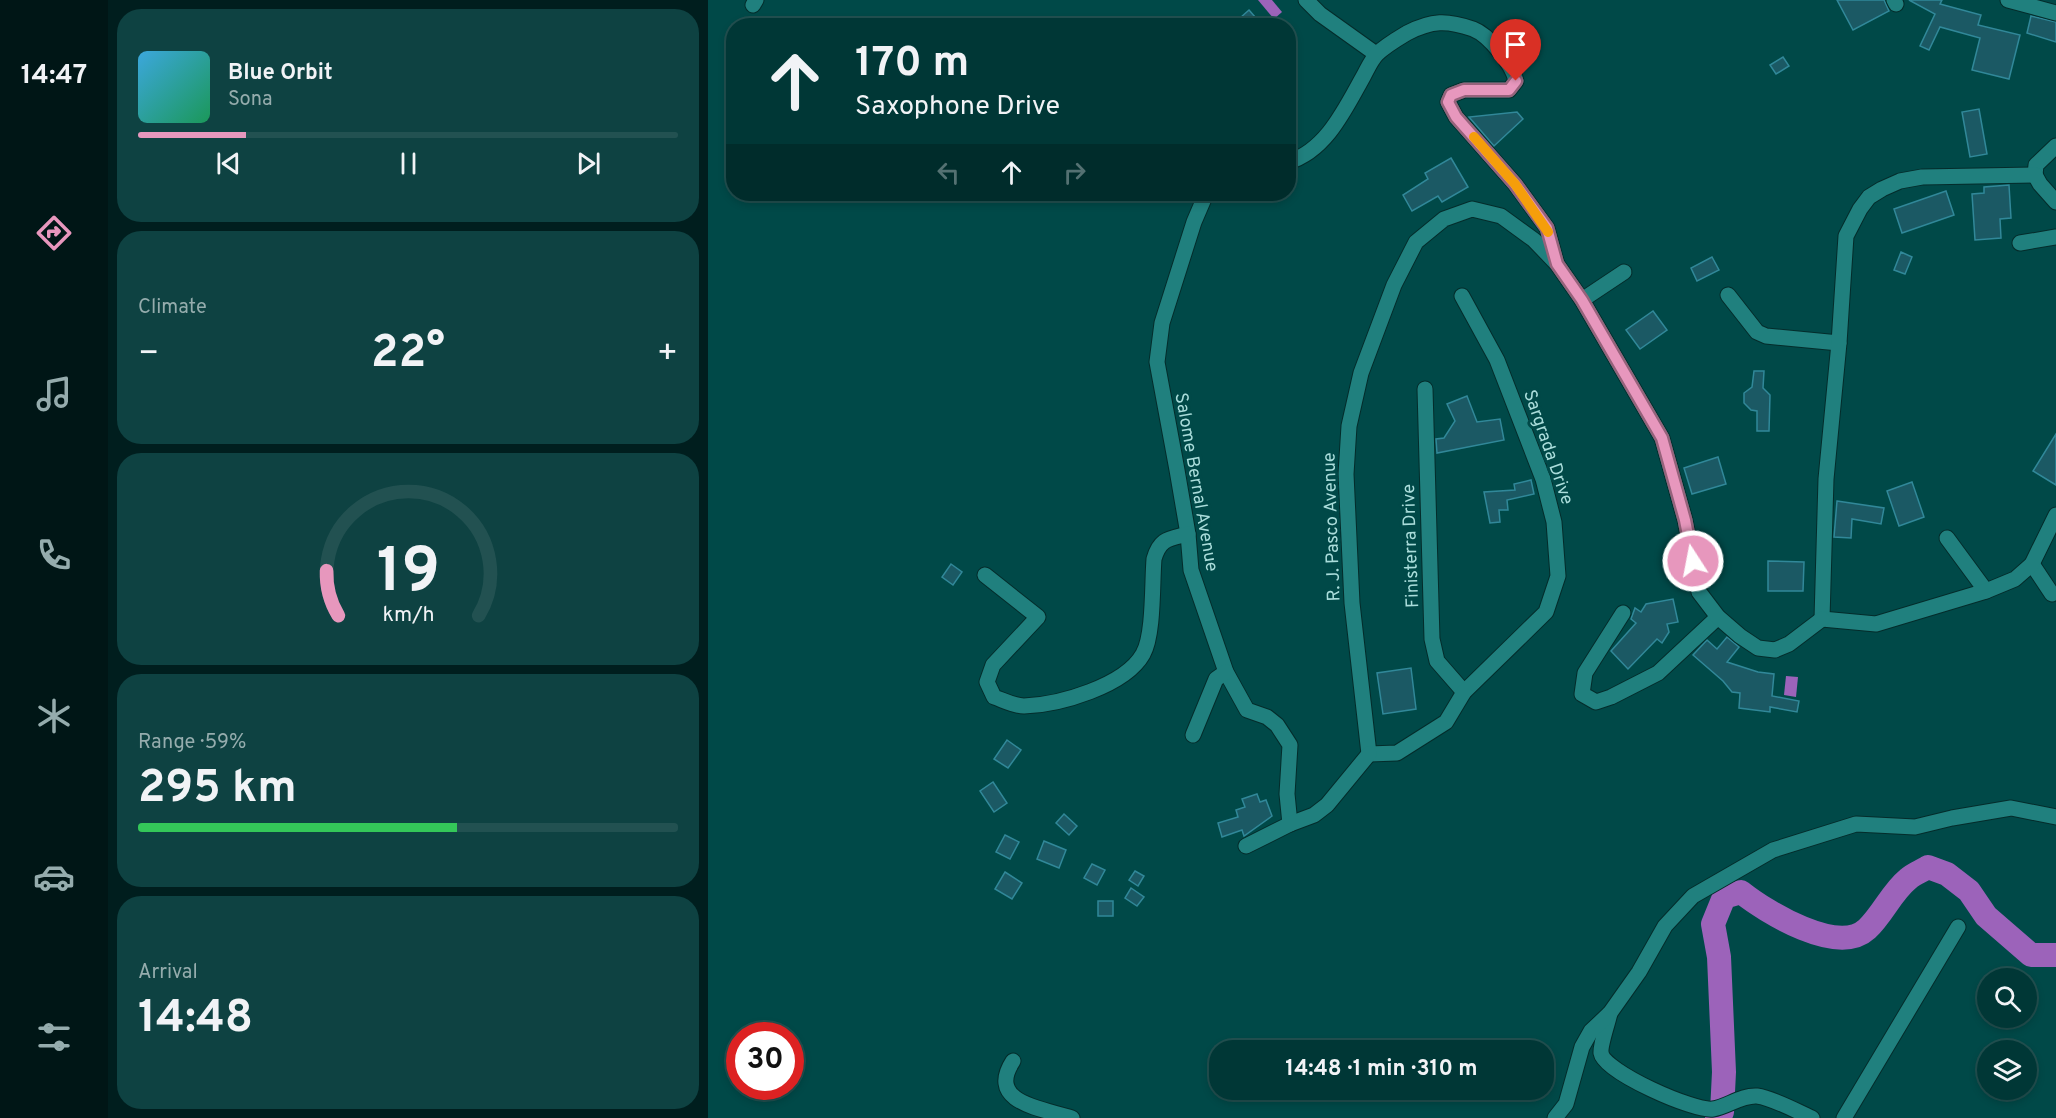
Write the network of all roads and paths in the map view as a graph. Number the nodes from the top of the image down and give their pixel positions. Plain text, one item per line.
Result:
1 (1306, 0) edge
2 (1327, 0) edge
3 (2008, 0) edge
4 (2056, 13) edge
5 (1320, 14) junction
6 (1376, 54) junction
7 (2056, 146) edge
8 (1296, 160) edge
9 (2035, 175) junction
10 (1203, 201) edge
11 (2056, 202) edge
12 (2056, 237) edge
13 (2020, 243) dead end
14 (1557, 264) junction
15 (1624, 272) dead end
16 (1728, 295) dead end
17 (1462, 296) dead end
18 (1582, 300) junction
19 (1839, 343) junction
20 (1425, 389) dead end
21 (2056, 515) edge
22 (1188, 534) junction
23 (1947, 538) dead end
24 (2032, 564) junction
25 (985, 575) dead end
26 (1986, 591) junction
27 (2052, 594) dead end
28 (1623, 613) dead end
29 (1718, 617) junction
30 (1822, 619) junction
31 (1226, 672) junction
32 (1464, 692) junction
33 (1193, 735) dead end
34 (1369, 754) junction
35 (2056, 817) edge
36 (1290, 824) junction
37 (1246, 846) dead end
38 (1958, 927) dead end
39 (1610, 1013) junction
40 (1013, 1061) dead end
41 (1072, 1118) edge
42 (1555, 1118) edge
43 (1812, 1118) edge
44 (1844, 1118) edge

1 - 5 street
2 - 5 street
3 - 4 street
5 - 6 street
6 - 8 street
6 - 14 street
7 - 9 street
9 - 11 street
9 - 19 street
10 - 22 street, Salome Bernal Avenue
12 - 13 street
14 - 18 street, R. J. Pasco Avenue
14 - 34 street, R. J. Pasco Avenue
15 - 18 street
16 - 19 street
17 - 32 street, Sargrada Drive
18 - 29 street, R. J. Pasco Avenue
19 - 30 street
20 - 32 street, Finisterra Drive
21 - 24 street
22 - 25 street
22 - 31 street, Salome Bernal Avenue
23 - 26 street
24 - 26 street
24 - 27 street
26 - 30 street
28 - 29 street
29 - 30 street, R. J. Pasco Avenue
31 - 33 street
31 - 36 street, Salome Bernal Avenue
32 - 34 street, Sargrada Drive
34 - 36 street
35 - 39 street
36 - 37 street
38 - 44 street
39 - 42 street
39 - 43 street
40 - 41 street

